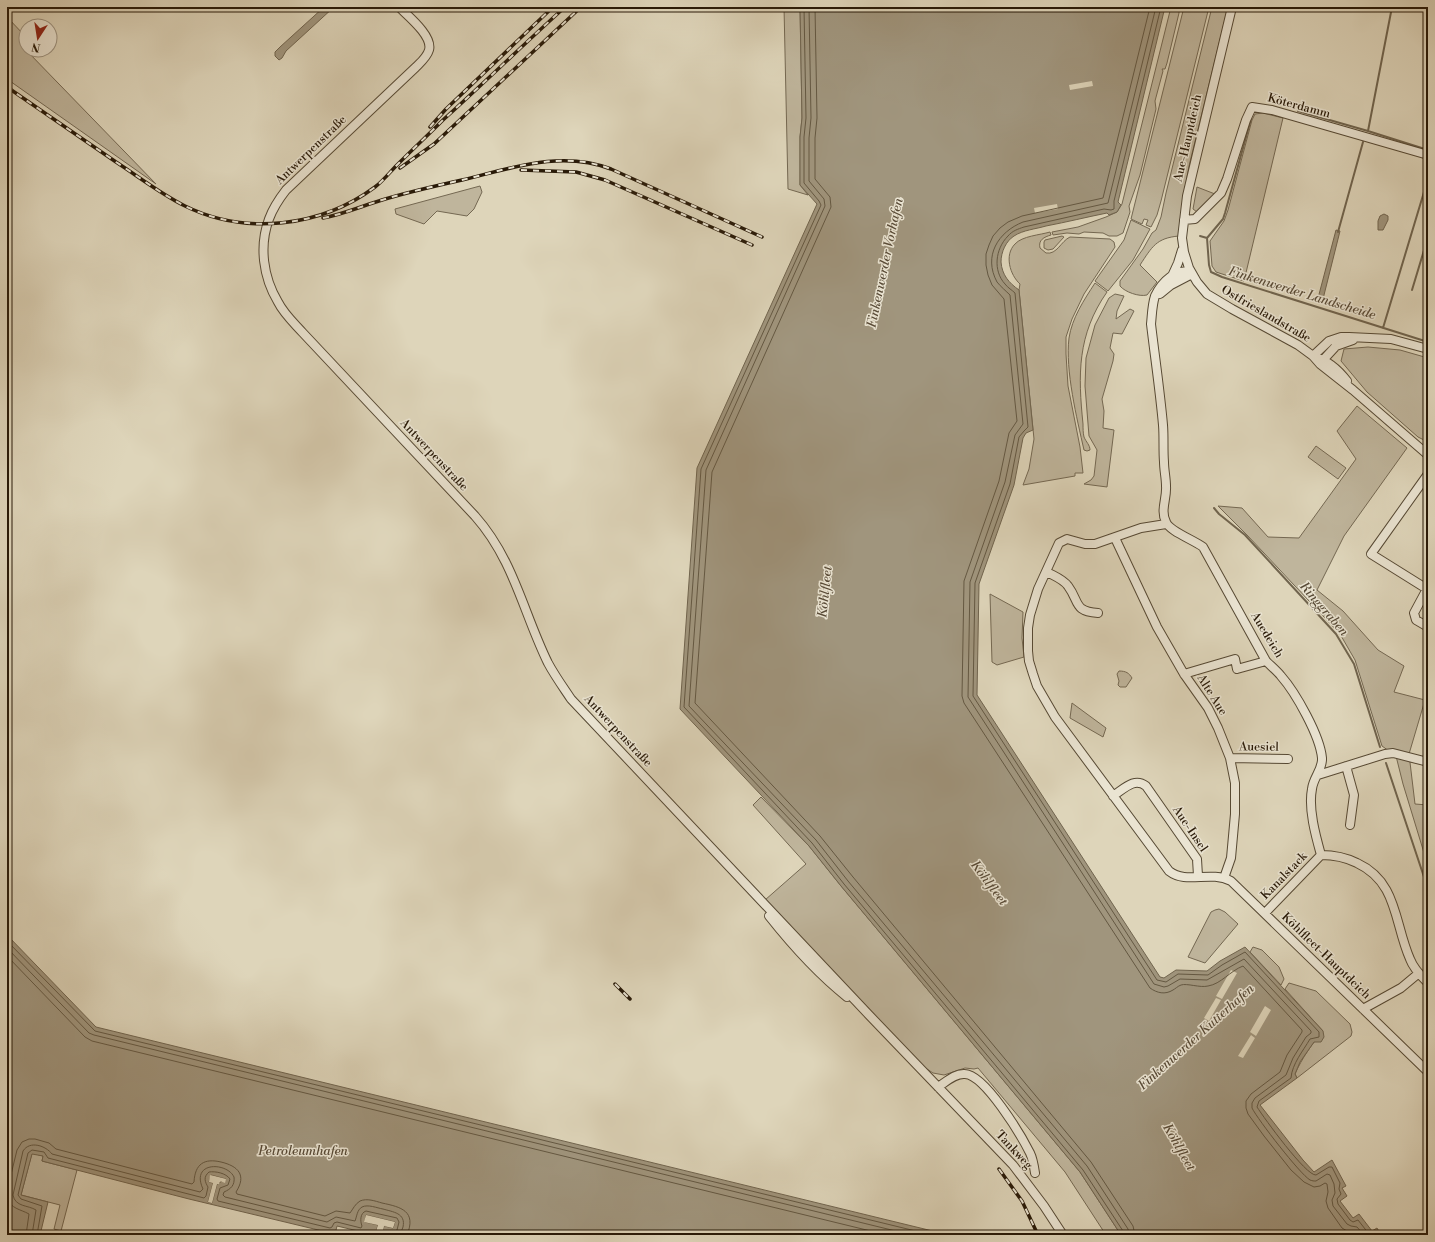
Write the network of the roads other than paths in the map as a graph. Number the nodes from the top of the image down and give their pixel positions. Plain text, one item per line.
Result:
1 (399, 7) edge
2 (1232, 7) edge
3 (1428, 155) edge
4 (1184, 220) junction
5 (1183, 247) junction
6 (1192, 274) junction
7 (1172, 276) junction
8 (1153, 303) junction
9 (1363, 338) junction
10 (1428, 349) edge
11 (1313, 356) junction
12 (1324, 359) junction
13 (1353, 390) junction
14 (1428, 455) edge
15 (1428, 474) edge
16 (1166, 524) junction
17 (1115, 538) junction
18 (1047, 572) junction
19 (1427, 588) edge
20 (1098, 613) dead end
21 (1428, 627) edge
22 (1266, 661) junction
23 (1184, 674) junction
24 (1230, 758) junction
25 (1288, 759) dead end
26 (1428, 762) edge
27 (1346, 766) junction
28 (1318, 775) junction
29 (1114, 796) junction
30 (1350, 824) dead end
31 (1321, 855) junction
32 (1198, 876) junction
33 (1224, 878) junction
34 (1265, 913) junction
35 (1419, 973) junction
36 (1427, 980) edge
37 (1363, 1009) junction
38 (1428, 1072) edge
39 (938, 1087) junction
40 (1036, 1173) dead end
41 (1063, 1235) edge

1 - 39 street, Antwerpenstraße
2 - 4 street, Aue-Hauptdeich
3 - 4 street, Köterdamm
4 - 5 street, Aue-Hauptdeich
5 - 6 street, Aue-Hauptdeich
5 - 7 street
6 - 7 street
6 - 8 street
6 - 11 street, Ostfrieslandstraße
7 - 8 street
8 - 16 street
9 - 10 street
9 - 11 street
9 - 12 street
11 - 12 street, Ostfrieslandstraße
11 - 13 street, Ostfrieslandstraße
12 - 13 street, Ostfrieslandstraße
13 - 14 street, Ostfrieslandstraße
15 - 19 street
16 - 17 street
16 - 22 street, Auedeich
17 - 18 street
17 - 23 street, Alte Aue
18 - 20 street
18 - 29 street
19 - 21 street
22 - 23 street
22 - 28 street, Auedeich
23 - 24 street, Alte Aue
24 - 25 street, Auesiel
24 - 33 street, Alte Aue
26 - 27 street
27 - 28 street
27 - 30 street
28 - 31 street, Auedeich
29 - 32 street
29 - 32 street, Aue-Insel
31 - 34 street, Kanalstack
31 - 35 street
32 - 33 street, Köhlfleet-Hauptdeich
33 - 34 street, Köhlfleet-Hauptdeich
34 - 37 street, Köhlfleet-Hauptdeich
35 - 36 street
35 - 37 street
37 - 38 street, Köhlfleet-Hauptdeich
39 - 40 street
39 - 41 street, Tankweg

